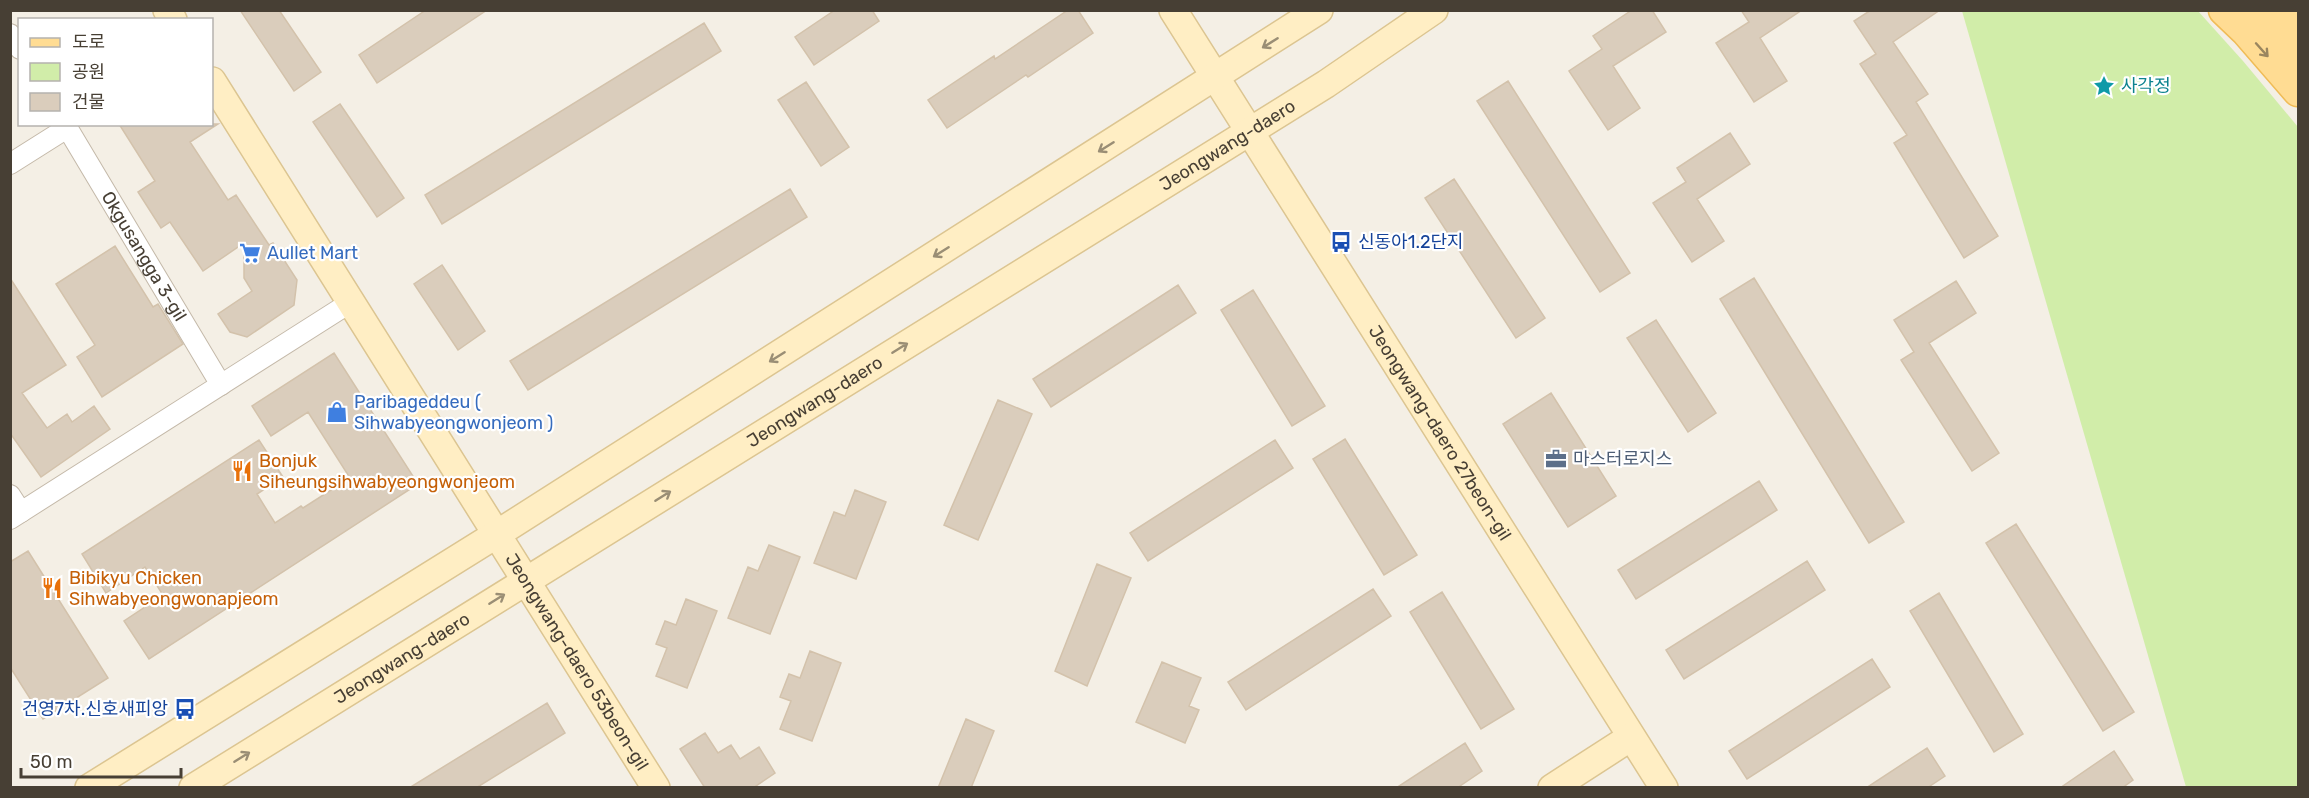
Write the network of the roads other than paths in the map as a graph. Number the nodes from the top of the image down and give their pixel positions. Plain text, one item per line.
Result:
1 (1173, 10) edge
2 (1319, 10) edge
3 (1434, 10) edge
4 (2259, 10) edge
5 (2290, 10) edge
6 (2224, 12) edge
7 (2298, 20) edge
8 (2298, 55) edge
9 (1215, 78) junction
10 (213, 83) edge
11 (2298, 91) edge
12 (66, 126) edge
13 (1249, 132) junction
14 (10, 164) edge
15 (351, 302) junction
16 (221, 385) junction
17 (10, 495) edge
18 (16, 516) edge
19 (497, 534) junction
20 (526, 581) junction
21 (1631, 737) junction
22 (89, 788) edge
23 (193, 788) edge
24 (656, 788) edge
25 (1552, 788) edge
26 (1664, 788) edge

1 - 9 street, Jeongwang-daero 27beon-gil
2 -> 9 street
3 - 13 street, Jeongwang-daero
4 - 8 main road
5 - 7 main road
6 -> 11 main road
9 - 13 street, Jeongwang-daero 27beon-gil
9 -> 19 street
10 - 15 street, Jeongwang-daero 53beon-gil
12 - 14 street, Okgusangga 3-gil
12 - 16 street, Okgusangga 3-gil
20 -> 13 street, Jeongwang-daero
13 - 21 street, Jeongwang-daero 27beon-gil
15 - 16 street
15 - 19 street, Jeongwang-daero 53beon-gil
16 - 18 street
17 - 18 street
19 - 20 street, Jeongwang-daero 53beon-gil
19 - 22 street
23 -> 20 street, Jeongwang-daero
20 - 24 street, Jeongwang-daero 53beon-gil
21 - 25 street
21 - 26 street, Jeongwang-daero 27beon-gil

